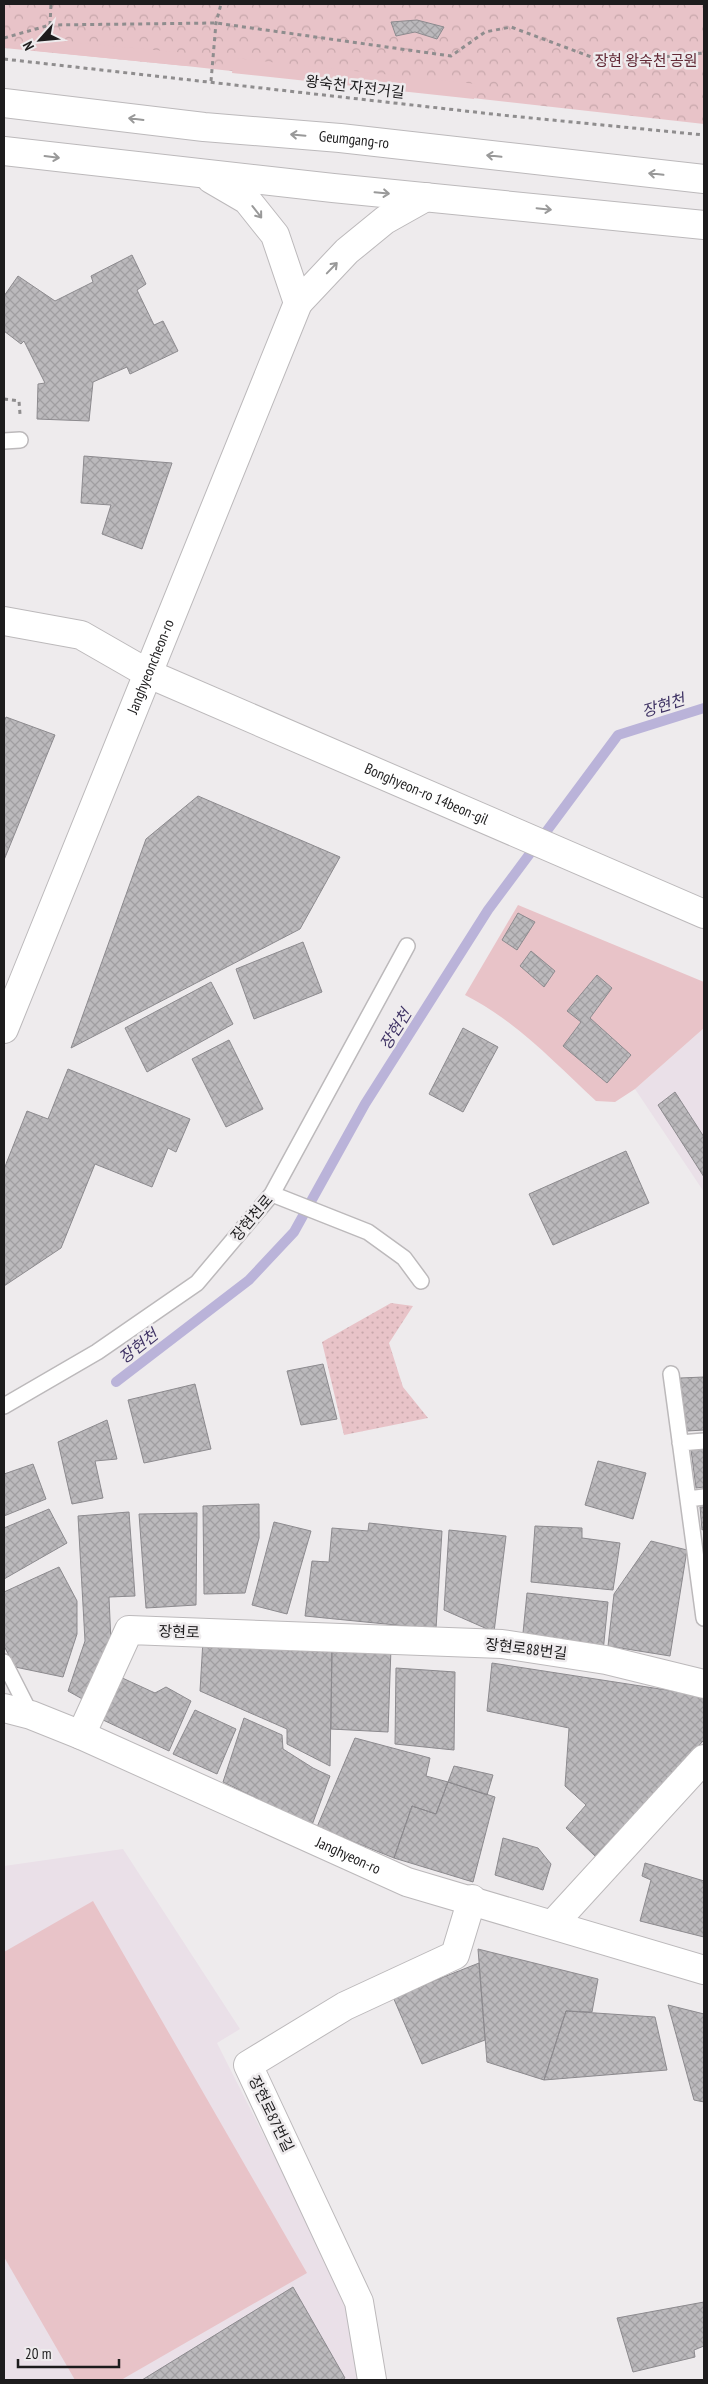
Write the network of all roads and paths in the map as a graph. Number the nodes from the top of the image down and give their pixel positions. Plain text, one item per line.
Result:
1 (51, 4) edge
2 (221, 4) edge
3 (216, 23) junction
4 (50, 25) junction
5 (4, 38) edge
6 (704, 53) edge
7 (4, 59) edge
8 (210, 81) junction
9 (4, 102) edge
10 (704, 135) edge
11 (4, 151) edge
12 (204, 174) junction
13 (704, 179) edge
14 (426, 197) junction
15 (704, 225) edge
16 (298, 303) junction
17 (20, 440) dead end
18 (4, 441) edge
19 (4, 621) edge
20 (149, 674) junction
21 (703, 913) edge
22 (407, 946) dead end
23 (4, 1029) edge
24 (272, 1194) junction
25 (421, 1281) dead end
26 (671, 1374) dead end
27 (4, 1406) edge
28 (704, 1441) edge
29 (680, 1443) junction
30 (704, 1497) edge
31 (688, 1499) junction
32 (704, 1618) edge
33 (345, 1637) joint
34 (4, 1662) edge
35 (704, 1684) edge
36 (4, 1708) edge
37 (31, 1715) junction
38 (81, 1735) junction
39 (704, 1759) edge
40 (472, 1899) junction
41 (554, 1924) junction
42 (704, 1970) edge
43 (372, 2380) edge

1 - 4 path
2 - 3 path
3 - 4 path
3 - 6 path
3 - 8 path
4 - 5 path
7 - 8 path, 왕숙천 자전거길
8 - 10 path, 왕숙천 자전거길
13 -> 9 street, Geumgang-ro
11 -> 12 street
12 -> 14 street
12 -> 16 street
14 -> 15 street
16 -> 14 street
16 - 20 street, Janghyeoncheon-ro
17 - 18 lane
19 - 20 street, Bonghyeon-ro 14beon-gil
20 - 21 street, Bonghyeon-ro 14beon-gil
20 - 23 street, Janghyeoncheon-ro
22 - 24 lane, 장현천로
24 - 25 lane
24 - 27 lane, 장현천로
26 - 29 lane
28 - 29 lane
29 - 31 lane
30 - 31 lane
31 - 32 lane
33 - 35 street, 장현로88번길
33 - 38 street, 장현로
34 - 37 lane
36 - 37 street, Janghyeon-ro
37 - 38 street, Janghyeon-ro
38 - 40 street, Janghyeon-ro
39 - 41 street
40 - 41 street, Janghyeon-ro
40 - 43 street, 장현로87번길
41 - 42 street, Janghyeon-ro

